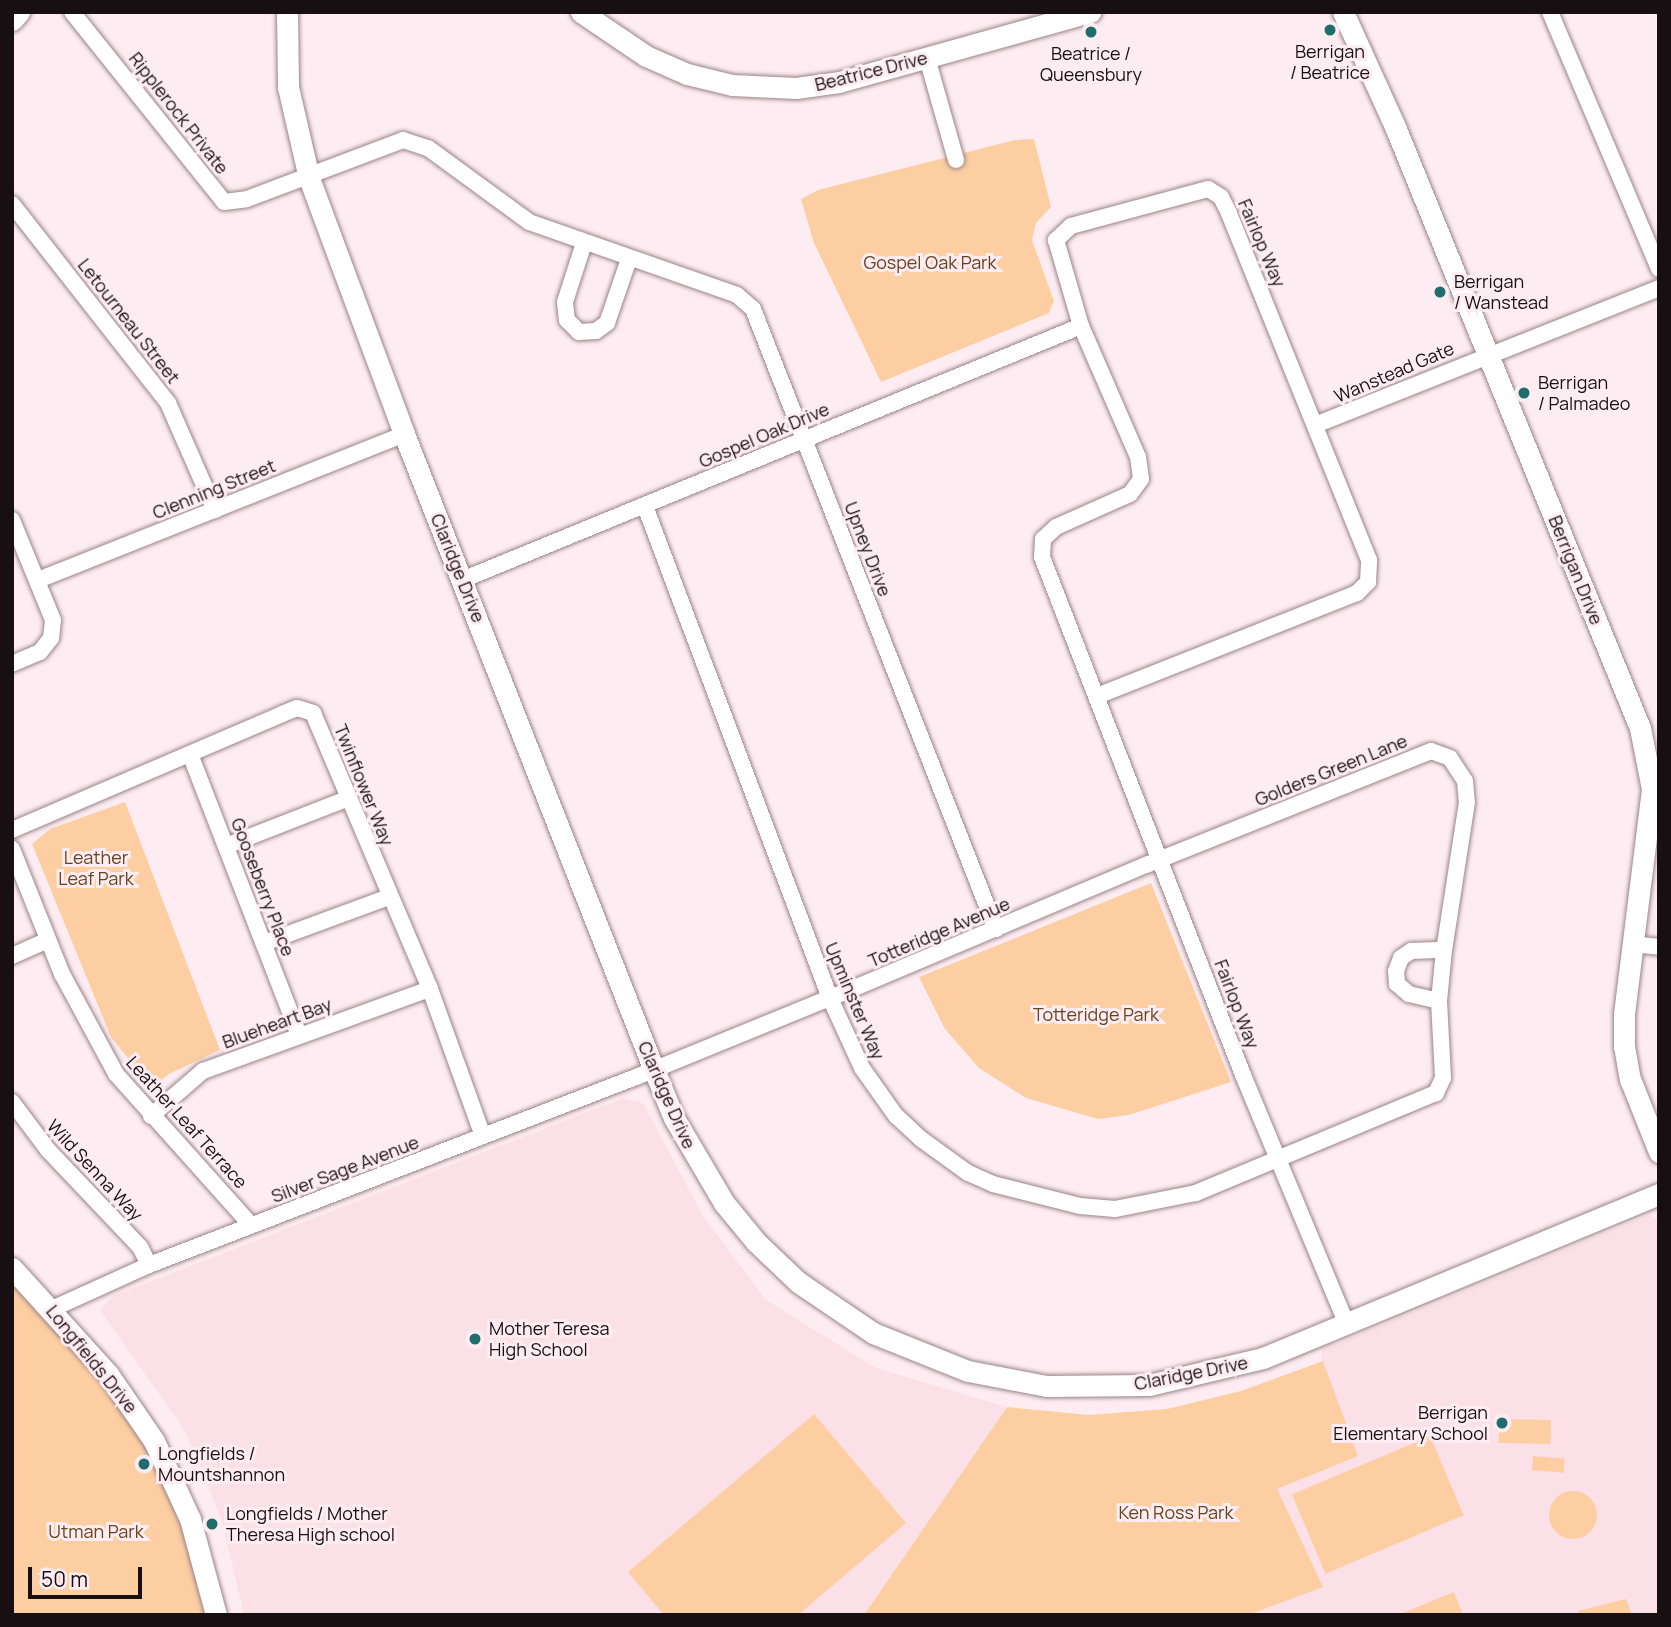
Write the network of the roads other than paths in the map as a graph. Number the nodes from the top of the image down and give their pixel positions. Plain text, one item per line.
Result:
1 (19, 12) edge
2 (72, 12) edge
3 (287, 12) edge
4 (581, 12) edge
5 (1090, 12) edge
6 (1343, 12) edge
7 (1550, 12) edge
8 (12, 20) edge
9 (927, 58) junction
10 (956, 160) dead end
11 (309, 178) junction
12 (12, 204) edge
13 (584, 243) junction
14 (629, 259) junction
15 (1659, 269) edge
16 (1659, 288) edge
17 (1081, 326) junction
18 (1487, 354) junction
19 (1315, 425) junction
20 (404, 434) junction
21 (805, 439) junction
22 (645, 506) junction
23 (215, 510) junction
24 (12, 520) edge
25 (20, 556) edge
26 (38, 580) junction
27 (462, 580) junction
28 (12, 664) edge
29 (1097, 696) junction
30 (190, 754) junction
31 (349, 799) junction
32 (12, 830) edge
33 (226, 846) junction
34 (12, 849) edge
35 (1160, 859) junction
36 (389, 897) junction
37 (996, 929) junction
38 (48, 940) junction
39 (264, 943) junction
40 (1632, 944) junction
41 (1659, 947) edge
42 (1444, 950) junction
43 (12, 956) edge
44 (430, 989) junction
45 (830, 998) junction
46 (1439, 1001) junction
47 (299, 1035) junction
48 (654, 1070) junction
49 (12, 1102) edge
50 (151, 1116) junction
51 (483, 1136) junction
52 (1659, 1152) edge
53 (1278, 1160) junction
54 (1659, 1194) edge
55 (251, 1225) junction
56 (149, 1265) junction
57 (12, 1268) edge
58 (52, 1309) junction
59 (1346, 1323) junction
60 (216, 1615) edge

1 - 8 street
2 - 11 street, Ripplerock Private
3 - 11 street, Claridge Drive
4 - 9 street, Beatrice Drive
5 - 9 street, Beatrice Drive
6 - 18 street, Berrigan Drive
7 - 15 street
9 - 10 street
11 - 13 street, Upney Drive
11 - 20 street, Claridge Drive
12 - 23 street, Letourneau Street
13 - 14 street, Upney Drive
13 - 14 street
14 - 21 street, Upney Drive
16 - 18 street, Wanstead Gate
17 - 19 street, Fairlop Way
17 - 21 street, Gospel Oak Drive
17 - 29 street, Fairlop Way
18 - 19 street, Wanstead Gate
18 - 40 street, Berrigan Drive
19 - 29 street, Fairlop Way
20 - 23 street, Clenning Street
20 - 27 street, Claridge Drive
21 - 22 street, Gospel Oak Drive
21 - 37 street, Upney Drive
22 - 27 street, Gospel Oak Drive
22 - 45 street, Upminster Way
23 - 26 street, Clenning Street
24 - 25 street
25 - 26 street
26 - 28 street
27 - 48 street, Claridge Drive
29 - 35 street, Fairlop Way
30 - 31 street, Twinflower Way
30 - 32 street, Twinflower Way
30 - 33 street, Gooseberry Place
31 - 33 street
31 - 36 street, Twinflower Way
33 - 39 street, Gooseberry Place
34 - 38 street, Leather Leaf Terrace
35 - 37 street, Totteridge Avenue
35 - 42 street, Golders Green Lane
35 - 53 street, Fairlop Way
36 - 39 street
36 - 44 street, Twinflower Way
37 - 45 street, Totteridge Avenue
38 - 43 street
38 - 50 street, Leather Leaf Terrace
39 - 47 street, Gooseberry Place
40 - 41 street
40 - 52 street, Berrigan Drive
42 - 46 street, Golders Green Lane
42 - 46 street
44 - 47 street, Blueheart Bay
44 - 51 street, Twinflower Way
45 - 48 street, Totteridge Avenue
45 - 53 street, Upminster Way
46 - 53 street, Golders Green Lane
47 - 50 street, Blueheart Bay
48 - 51 street, Silver Sage Avenue
48 - 59 street, Claridge Drive
49 - 56 street, Wild Senna Way
50 - 55 street, Leather Leaf Terrace
51 - 55 street, Silver Sage Avenue
53 - 59 street, Fairlop Way
54 - 59 street, Claridge Drive
55 - 56 street, Silver Sage Avenue
56 - 58 street, Silver Sage Avenue
57 - 58 street, Longfields Drive
58 - 60 street, Longfields Drive

